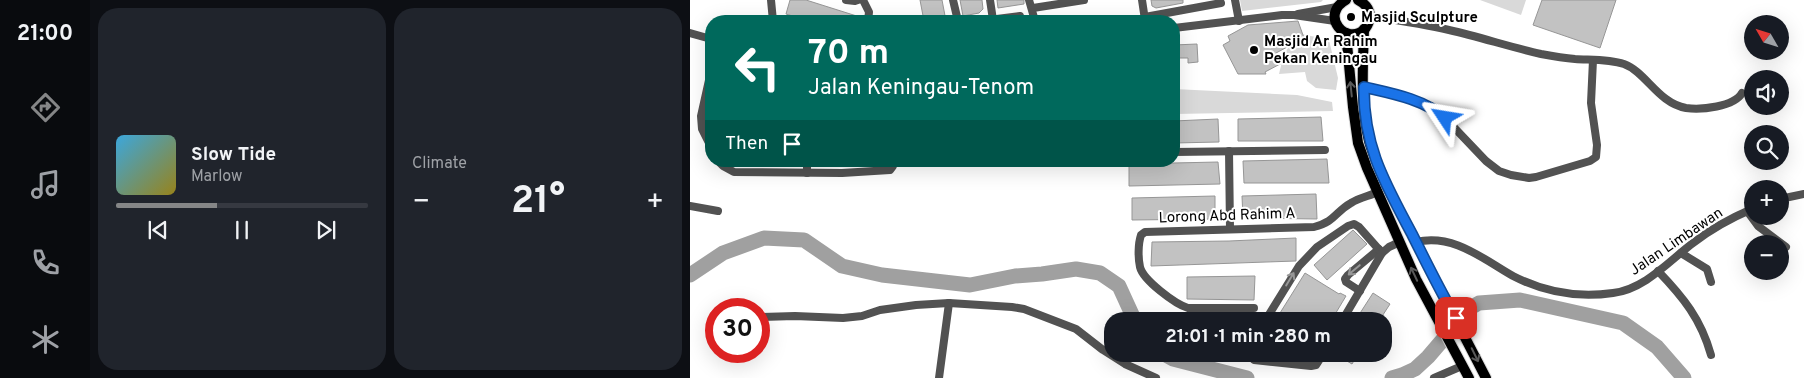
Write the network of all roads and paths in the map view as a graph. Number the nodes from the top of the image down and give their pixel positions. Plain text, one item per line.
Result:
1 (846, 0) edge
2 (858, 0) edge
3 (863, 0) edge
4 (953, 0) edge
5 (990, 0) edge
6 (1084, 0) edge
7 (1142, 0) edge
8 (1235, 0) edge
9 (1346, 0) edge
10 (1361, 1) edge
11 (773, 2) edge
12 (1047, 3) edge
13 (1221, 3) dead end
14 (1031, 4) edge
15 (1337, 4) edge
16 (773, 15) edge
17 (869, 15) edge
18 (957, 15) edge
19 (992, 15) edge
20 (1144, 15) edge
21 (1164, 15) edge
22 (1294, 15) junction
23 (1370, 16) junction
24 (1239, 20) junction
25 (1335, 21) junction
26 (1180, 27) edge
27 (1364, 29) junction
28 (690, 33) edge
29 (1346, 33) junction
30 (705, 37) edge
31 (1593, 60) junction
32 (1364, 87) junction
33 (1742, 93) dead end
34 (705, 98) edge
35 (705, 132) edge
36 (1325, 150) dead end
37 (1229, 151) junction
38 (1180, 152) edge
39 (725, 167) edge
40 (806, 167) edge
41 (891, 167) edge
42 (807, 173) junction
43 (1378, 192) junction
44 (1804, 194) edge
45 (1789, 196) edge
46 (690, 206) edge
47 (718, 211) dead end
48 (1744, 213) edge
49 (1319, 225) junction
50 (1758, 225) edge
51 (1230, 229) junction
52 (1770, 235) edge
53 (1329, 239) junction
54 (1400, 242) junction
55 (1416, 242) junction
56 (1381, 251) junction
57 (1681, 253) junction
58 (1658, 271) junction
59 (1711, 282) dead end
60 (1360, 291) junction
61 (949, 303) junction
62 (1254, 308) dead end
63 (1270, 312) edge
64 (1347, 312) edge
65 (770, 317) edge
66 (1711, 355) dead end
67 (1273, 362) edge
68 (1318, 362) edge
69 (1462, 366) junction
70 (939, 378) edge
71 (1156, 378) edge
72 (1434, 378) edge
73 (1468, 378) edge
74 (1486, 378) edge

1 - 2 street
3 - 17 street
4 - 18 street
5 - 19 street
6 - 12 street
7 - 20 street
8 - 24 street
9 - 15 main road
10 - 23 main road
11 - 16 street
12 - 14 street
13 - 21 street
15 - 22 street
15 - 25 main road
22 - 24 street
22 - 25 street
23 - 27 main road
23 - 31 street
24 - 26 street
25 - 29 main road
27 - 29 main road
27 - 32 main road
28 - 30 street
43 -> 29 main road
31 - 32 street
31 - 33 street
32 - 55 main road
34 - 35 street
36 - 37 street
37 - 38 street
37 - 51 street
39 - 42 street
40 - 42 street
41 - 42 street
43 - 49 street, Lorong Abd Rahim A
43 - 54 main road
44 - 45 street
46 - 47 street
48 - 57 street, Jalan Limbawan
49 - 51 street, Lorong Abd Rahim A
49 - 53 street
50 - 52 street
51 - 62 street, Lorong Abd Rahim A
53 - 56 street
63 -> 53 street
54 - 56 street
69 -> 54 main road
55 - 58 street, Jalan Limbawan
55 -> 74 main road
56 - 60 street
56 -> 60 street
57 - 58 street, Jalan Limbawan
57 - 59 street
58 - 66 street
60 - 64 street
61 - 65 street
61 - 70 street
61 - 71 street
67 - 68 street
69 - 72 street
69 - 73 main road

